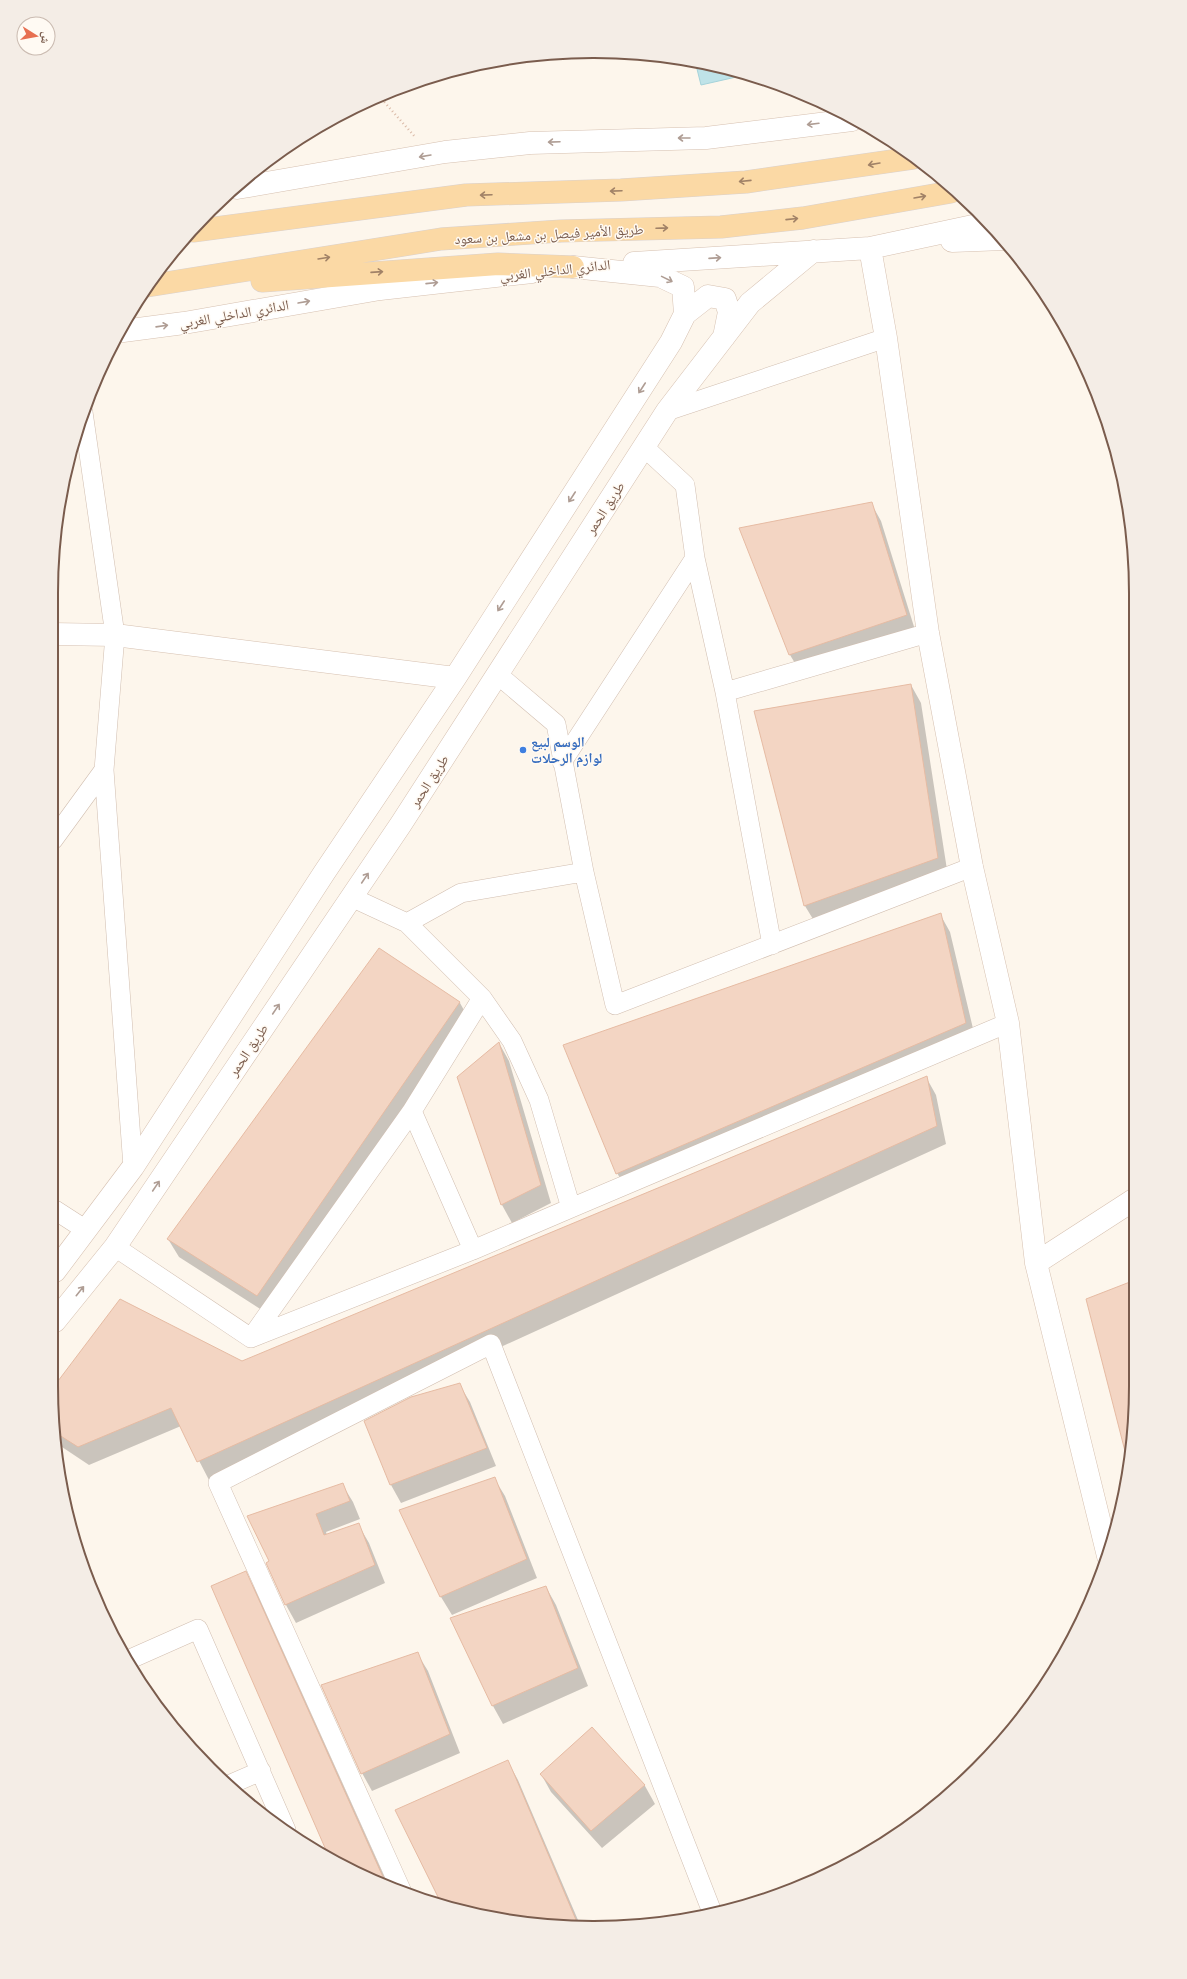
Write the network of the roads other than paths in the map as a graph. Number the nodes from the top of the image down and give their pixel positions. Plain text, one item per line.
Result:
1 (844, 121) edge
2 (906, 159) edge
3 (246, 187) edge
4 (949, 192) edge
5 (981, 224) edge
6 (201, 230) edge
7 (995, 239) edge
8 (891, 243) junction
9 (870, 248) junction
10 (813, 251) junction
11 (573, 267) junction
12 (157, 284) edge
13 (152, 290) edge
14 (685, 314) junction
15 (128, 330) edge
16 (723, 338) junction
17 (886, 338) junction
18 (667, 412) junction
19 (85, 425) edge
20 (644, 447) junction
21 (695, 558) junction
22 (928, 633) junction
23 (58, 634) edge
24 (115, 635) junction
25 (497, 674) junction
26 (455, 678) junction
27 (725, 692) junction
28 (562, 762) junction
29 (104, 770) junction
30 (58, 833) edge
31 (972, 867) junction
32 (584, 872) junction
33 (351, 897) junction
34 (407, 923) junction
35 (772, 945) junction
36 (482, 998) junction
37 (1008, 1022) junction
38 (412, 1111) junction
39 (133, 1167) junction
40 (1129, 1203) edge
41 (571, 1208) junction
42 (58, 1212) edge
43 (86, 1230) junction
44 (115, 1248) junction
45 (473, 1250) junction
46 (1036, 1263) junction
47 (58, 1267) edge
48 (58, 1317) edge
49 (251, 1338) junction
50 (1105, 1544) edge
51 (133, 1658) edge
52 (261, 1771) junction
53 (234, 1783) edge
54 (282, 1820) edge
55 (398, 1884) edge
56 (710, 1908) edge

1 -> 3 street
2 -> 6 main road
12 -> 4 main road, طريق الأمير فيصل بن مشعل بن سعود
5 - 8 street, الدائري الداخلي الغربي
7 - 8 street
8 - 9 street, الدائري الداخلي الغربي
9 - 10 street, الدائري الداخلي الغربي
9 - 17 street
11 -> 10 street, الدائري الداخلي الغربي
10 - 16 street, طريق الحمر
13 -> 11 main road
11 -> 14 street
15 -> 11 street, الدائري الداخلي الغربي
14 - 16 street
14 -> 26 street
16 - 18 street, طريق الحمر
17 - 18 street
17 - 22 street
18 - 20 street, طريق الحمر
19 - 24 street
20 - 21 street
20 - 25 street, طريق الحمر
21 - 27 street
21 - 28 street
22 - 27 street
22 - 31 street
23 - 24 street
24 - 26 street
24 - 29 street
25 - 28 street
33 -> 25 street, طريق الحمر
26 - 39 street
27 - 35 street
28 - 32 street
29 - 30 street
29 - 39 street
31 - 35 street
31 - 37 street
32 - 34 street
32 - 35 street
33 - 34 street
44 -> 33 street, طريق الحمر
34 - 36 street
36 - 38 street
36 - 41 street
37 - 41 street
37 - 46 street
38 - 45 street
38 - 49 street
39 - 43 street
40 - 46 street
41 - 45 street
42 - 43 street
43 - 47 street
48 -> 44 street, طريق الحمر
44 - 49 street
45 - 49 street
46 - 50 street
51 - 52 street
52 - 53 street
52 - 54 street
55 - 56 street

